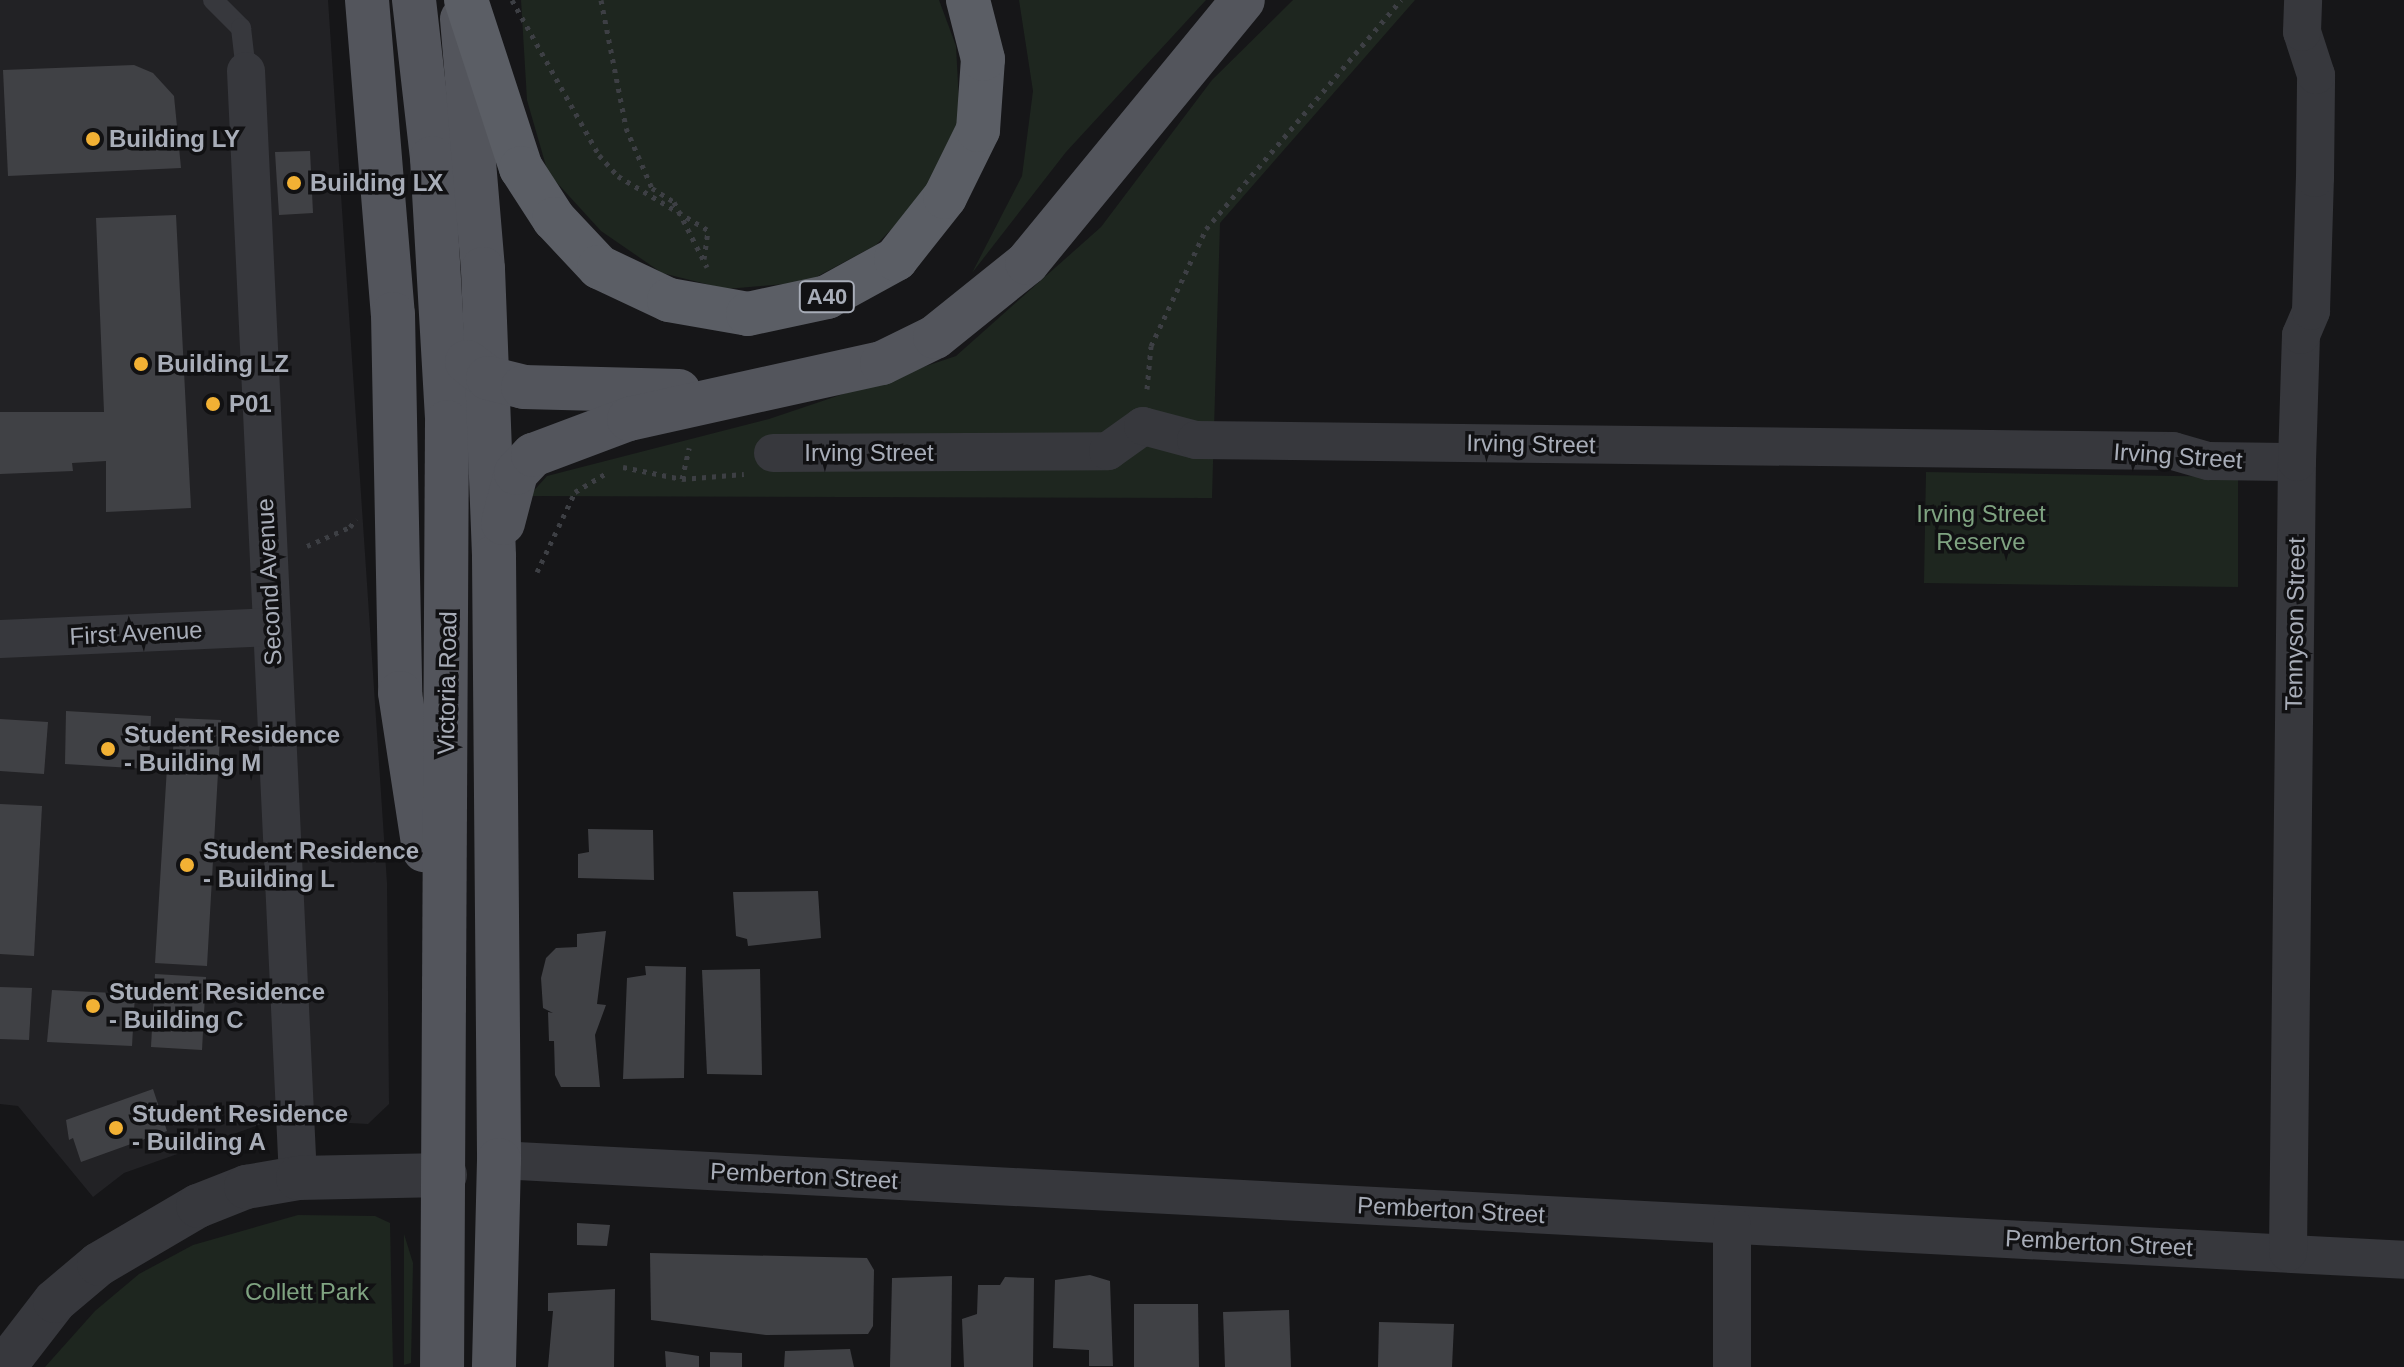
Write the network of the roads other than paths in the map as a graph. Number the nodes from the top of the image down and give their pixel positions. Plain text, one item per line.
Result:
1 (213, 0) edge
2 (367, 0) edge
3 (414, 0) edge
4 (463, 0) edge
5 (968, 0) edge
6 (1243, 0) edge
7 (2303, 0) edge
8 (246, 71) joint
9 (443, 318) junction
10 (488, 378) junction
11 (753, 389) junction
12 (773, 453) road end
13 (2297, 462) junction
14 (494, 557) junction
15 (271, 627) junction
16 (0, 639) edge
17 (444, 975) junction
18 (499, 1160) junction
19 (445, 1175) junction
20 (298, 1178) junction
21 (1732, 1225) junction
22 (2288, 1252) junction
23 (2404, 1260) edge
24 (4, 1367) edge
25 (442, 1367) edge
26 (494, 1367) edge
27 (1732, 1367) edge

1 - 8 lane, Second Avenue
2 - 17 main road
3 - 9 main road, Victoria Road
4 - 5 highway, A40
4 - 10 main road, Victoria Road
6 - 11 main road
7 - 13 street, Tennyson Street
8 - 15 street, Second Avenue
9 - 10 main road
9 - 17 main road, Victoria Road
10 - 11 main road
10 - 14 main road, Victoria Road
11 - 14 main road
12 - 13 street, Irving Street
13 - 22 street, Tennyson Street
14 - 18 main road, Victoria Road
15 - 16 street, First Avenue
15 - 20 street, Second Avenue
17 - 19 main road, Victoria Road
18 - 21 street, Pemberton Street
18 - 26 main road, Victoria Road
19 - 20 street
19 - 25 main road, Victoria Road
20 - 24 street
21 - 22 street, Pemberton Street
21 - 27 street
22 - 23 street, Pemberton Street

